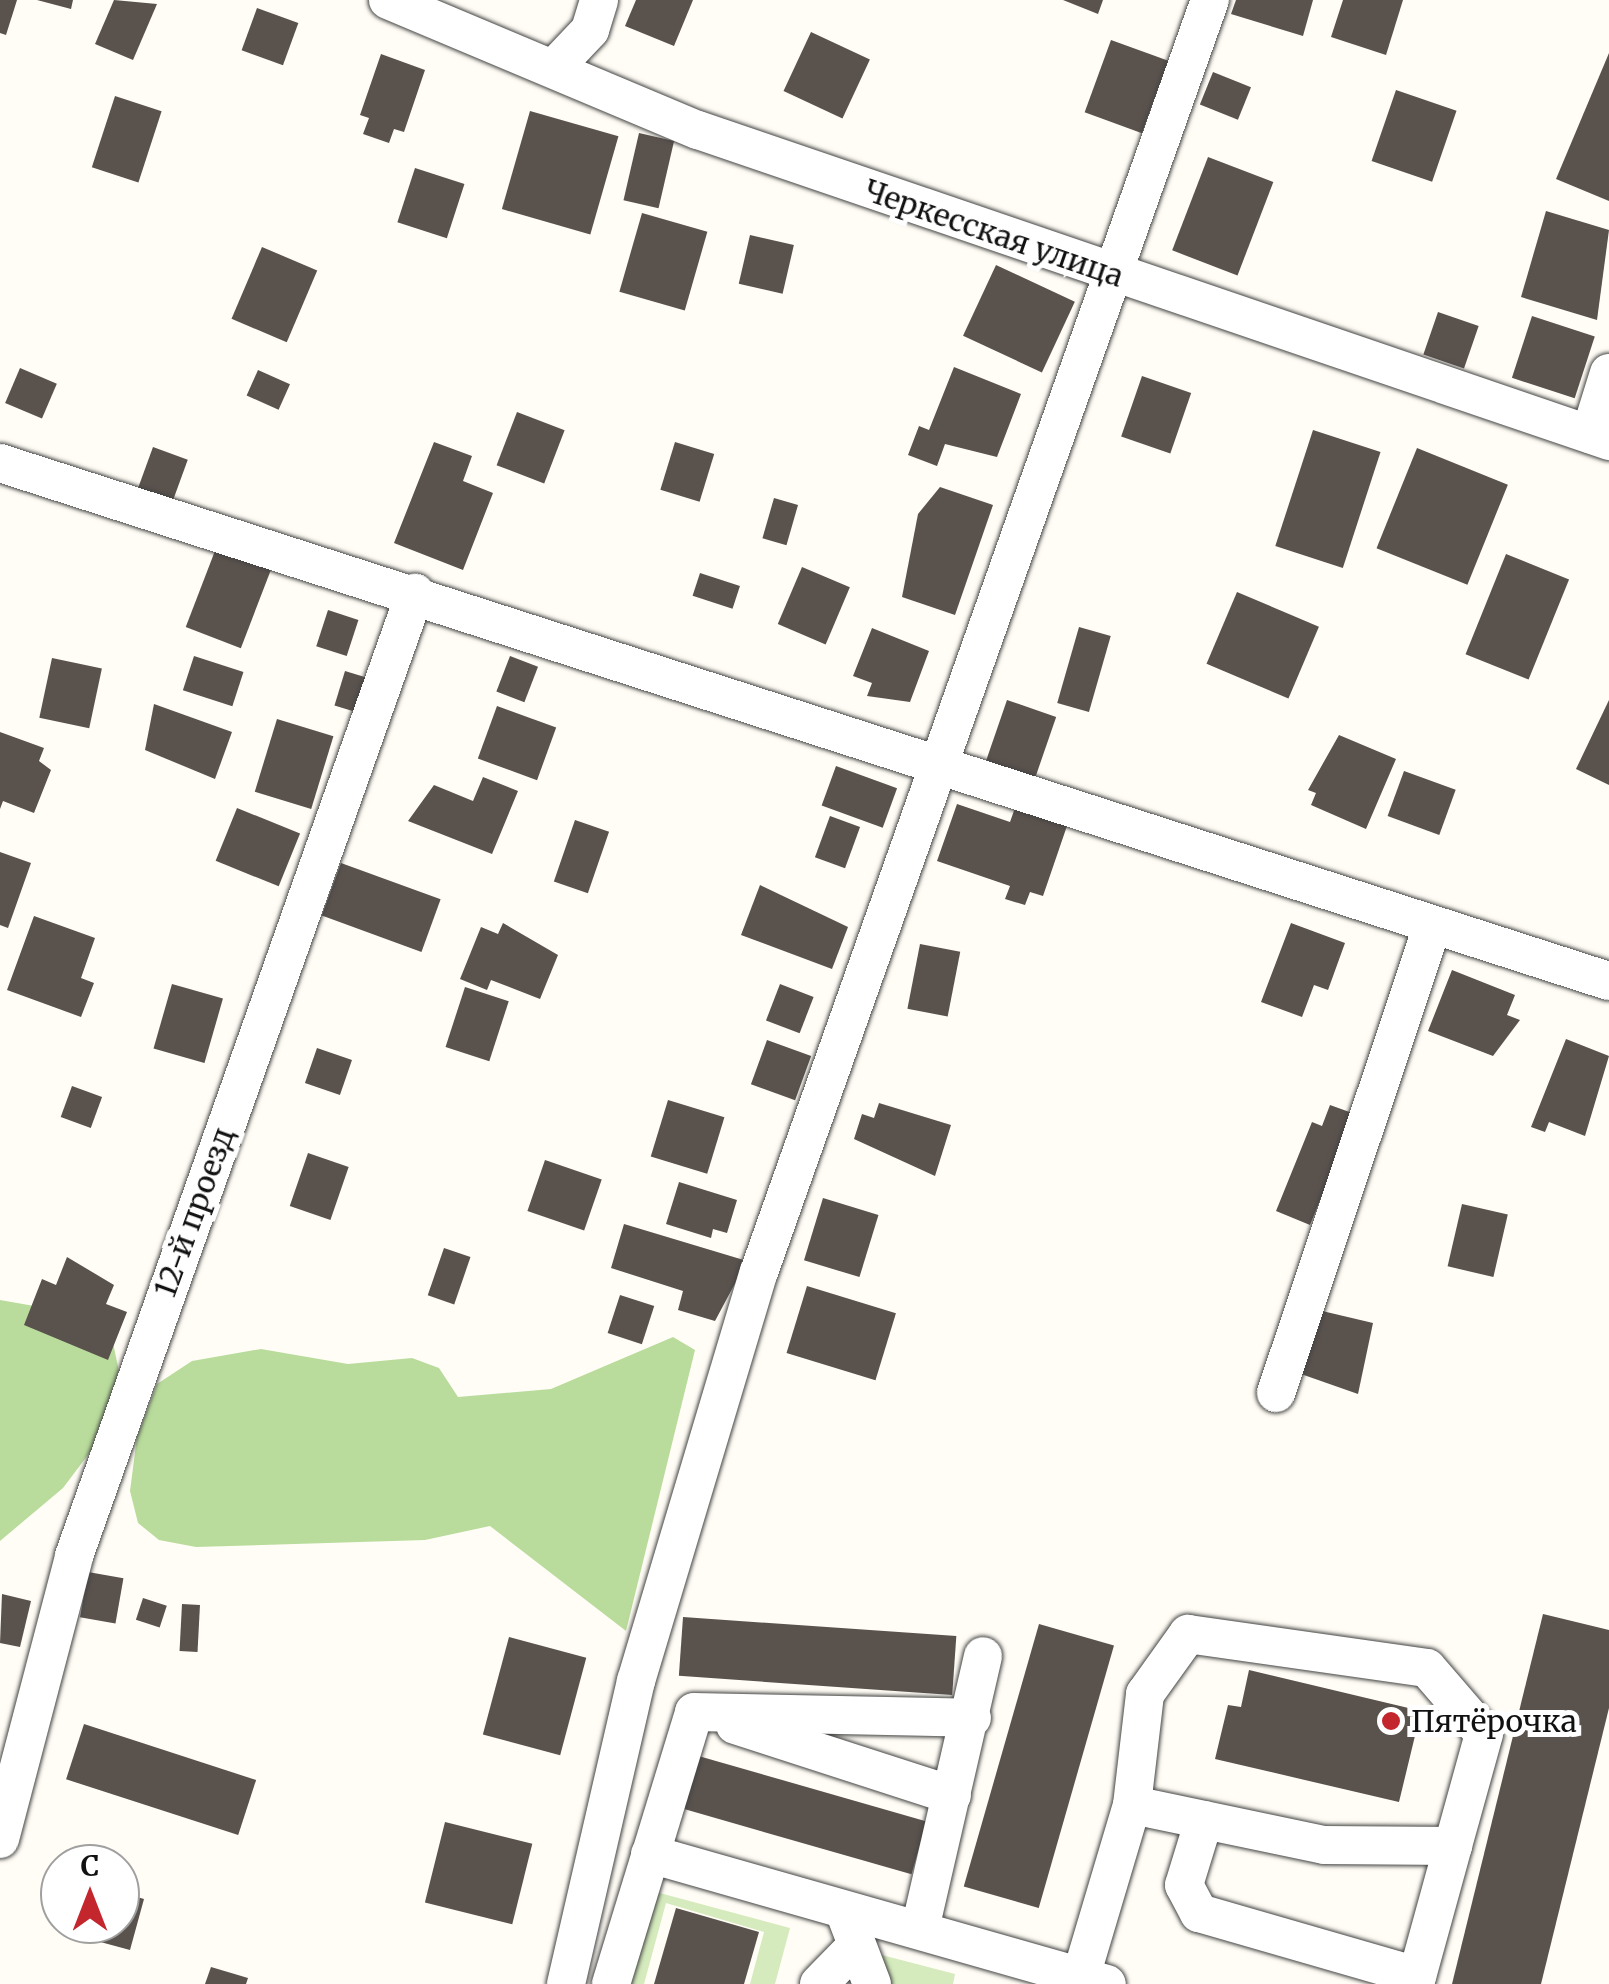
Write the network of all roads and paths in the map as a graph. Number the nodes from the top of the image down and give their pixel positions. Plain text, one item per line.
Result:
1 (388, 0) edge
2 (598, 0) edge
3 (1210, 0) edge
4 (555, 67) junction
5 (1115, 276) junction
6 (1609, 373) edge
7 (1600, 438) edge
8 (0, 464) edge
9 (415, 593) junction
10 (934, 762) junction
11 (1432, 926) junction
12 (1609, 981) edge
13 (1276, 1393) dead end
14 (983, 1656) dead end
15 (694, 1712) junction
16 (972, 1718) junction
17 (952, 1794) junction
18 (1132, 1805) junction
19 (1204, 1820) junction
20 (0, 1839) edge
21 (1453, 1846) junction
22 (650, 1854) junction
23 (920, 1929) junction
24 (849, 1930) junction
25 (1094, 1980) edge
26 (1416, 1980) edge
27 (566, 1984) edge
28 (611, 1984) edge
29 (819, 1984) edge
30 (872, 1984) edge

1 - 4 street, Черкесская улица
2 - 4 street
3 - 5 street
4 - 5 street, Черкесская улица
5 - 7 street, Черкесская улица
5 - 10 street
6 - 7 street
8 - 9 street
9 - 10 street
9 - 20 street, 12-й проезд
10 - 11 street
10 - 27 street
11 - 12 street
11 - 13 street
14 - 16 street
15 - 16 street
15 - 17 street
15 - 22 street
16 - 17 street
17 - 23 street
18 - 19 street
18 - 21 street
18 - 25 street
19 - 21 street
19 - 26 street
21 - 26 street
22 - 24 street
22 - 28 street
23 - 24 street
23 - 25 street
24 - 29 street
24 - 30 street

